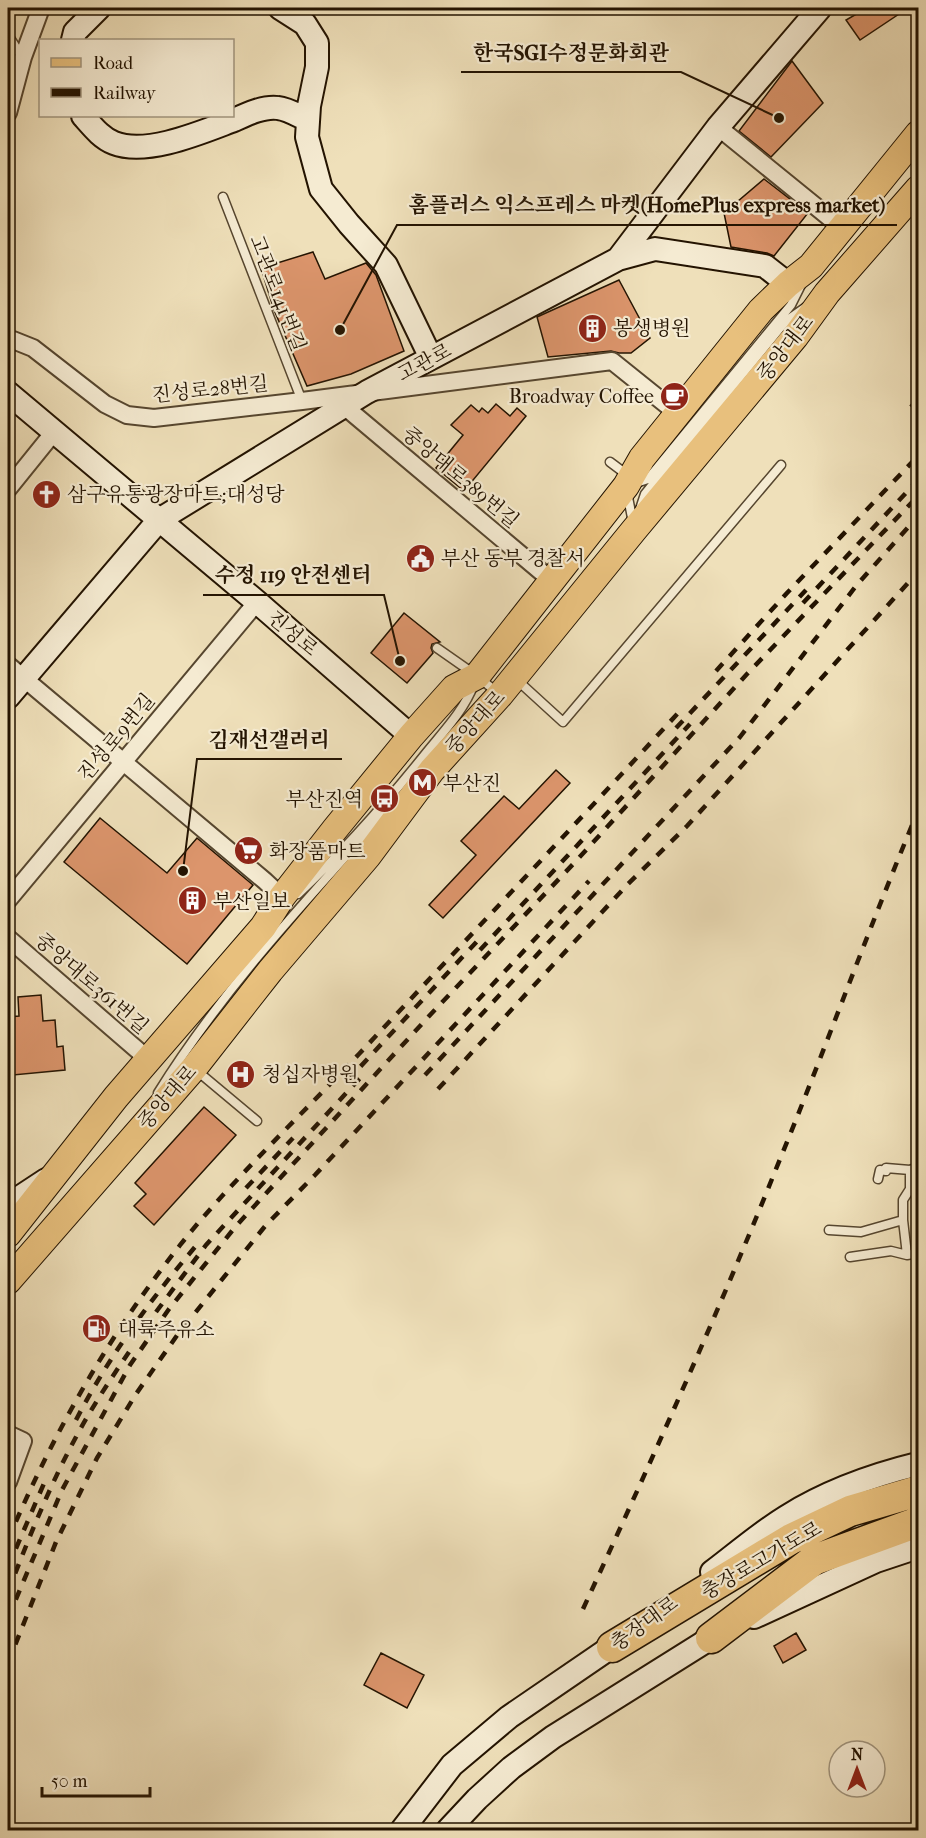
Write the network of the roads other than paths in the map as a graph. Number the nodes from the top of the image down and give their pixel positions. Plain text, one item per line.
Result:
1 (40, 8) edge
2 (99, 8) edge
3 (280, 8) edge
4 (820, 8) edge
5 (8, 35) edge
6 (73, 39) edge
7 (23, 57) junction
8 (8, 113) edge
9 (84, 117) edge
10 (308, 120) junction
11 (718, 128) junction
12 (918, 134) edge
13 (918, 189) edge
14 (223, 197) dead end
15 (841, 227) junction
16 (618, 259) junction
17 (811, 266) junction
18 (788, 284) junction
19 (8, 340) edge
20 (431, 358) junction
21 (367, 392) junction
22 (8, 393) edge
23 (302, 401) junction
24 (344, 406) junction
25 (678, 414) junction
26 (54, 432) junction
27 (610, 462) dead end
28 (781, 465) dead end
29 (626, 486) junction
30 (8, 489) edge
31 (159, 520) junction
32 (634, 530) junction
33 (551, 580) junction
34 (257, 602) junction
35 (437, 648) dead end
36 (15, 672) edge
37 (477, 676) junction
38 (507, 686) junction
39 (8, 697) edge
40 (411, 736) junction
41 (123, 761) junction
42 (432, 770) junction
43 (282, 897) junction
44 (8, 900) edge
45 (263, 927) junction
46 (8, 938) edge
47 (149, 1060) junction
48 (194, 1068) junction
49 (257, 1121) dead end
50 (124, 1147) junction
51 (914, 1169) edge
52 (55, 1174) junction
53 (878, 1179) dead end
54 (8, 1205) edge
55 (903, 1220) junction
56 (830, 1230) dead end
57 (8, 1234) edge
58 (918, 1253) edge
59 (907, 1254) junction
60 (850, 1257) dead end
61 (8, 1281) edge
62 (8, 1434) edge
63 (8, 1482) edge
64 (918, 1498) edge
65 (918, 1548) edge
66 (711, 1638) junction
67 (612, 1647) joint
68 (402, 1830) edge
69 (448, 1830) edge

1 - 7 street
2 - 6 street
3 - 10 street
4 - 11 street, 고관로
5 - 7 lane
7 - 8 street
9 - 10 street
10 - 20 street
11 - 15 street
11 - 16 street, 고관로
12 - 15 main road, 중앙대로
13 - 32 main road, 중앙대로
14 - 23 lane, 고관로141번길
15 - 17 main road, 중앙대로
16 - 18 street, 중앙대로
16 - 20 street, 고관로
17 - 18 main road, 중앙대로
17 - 29 lane
18 - 25 main road, 중앙대로
19 - 23 street, 진성로28번길
20 - 21 street, 고관로
21 - 23 street, 진성로28번길
21 - 24 street, 고관로
21 - 25 street, 진성로28번길
22 - 26 street, 진성로
24 - 31 street, 고관로
24 - 33 street, 중앙대로389번길
25 - 29 main road, 중앙대로
26 - 30 street
26 - 31 street, 진성로
27 - 29 lane
28 - 38 lane
29 - 32 lane
29 - 33 main road, 중앙대로
31 - 34 street, 진성로
31 - 36 street, 고관로
32 - 38 main road, 중앙대로
33 - 37 main road, 중앙대로
34 - 40 street, 진성로
34 - 41 street, 진성로9번길
35 - 37 lane
36 - 39 street, 고관로
36 - 41 street
37 - 38 lane
37 - 40 main road, 중앙대로
37 - 45 lane
38 - 42 main road, 중앙대로
40 - 43 main road, 중앙대로
41 - 43 street
41 - 44 street, 진성로9번길
42 - 48 main road, 중앙대로
42 - 50 lane
43 - 45 main road, 중앙대로
45 - 47 main road, 중앙대로
46 - 47 street, 중앙대로361번길
47 - 52 main road, 중앙대로
48 - 49 lane
48 - 50 main road, 중앙대로
50 - 61 main road, 중앙대로
51 - 53 lane
51 - 55 lane
52 - 54 street
52 - 57 main road, 중앙대로
55 - 56 lane
55 - 59 lane
58 - 59 lane
59 - 60 lane
62 - 63 street
64 - 66 highway, 충장로고가도로
64 - 67 highway, 충장로고가도로
65 - 66 street
66 - 69 street
67 - 68 street, 충장대로

